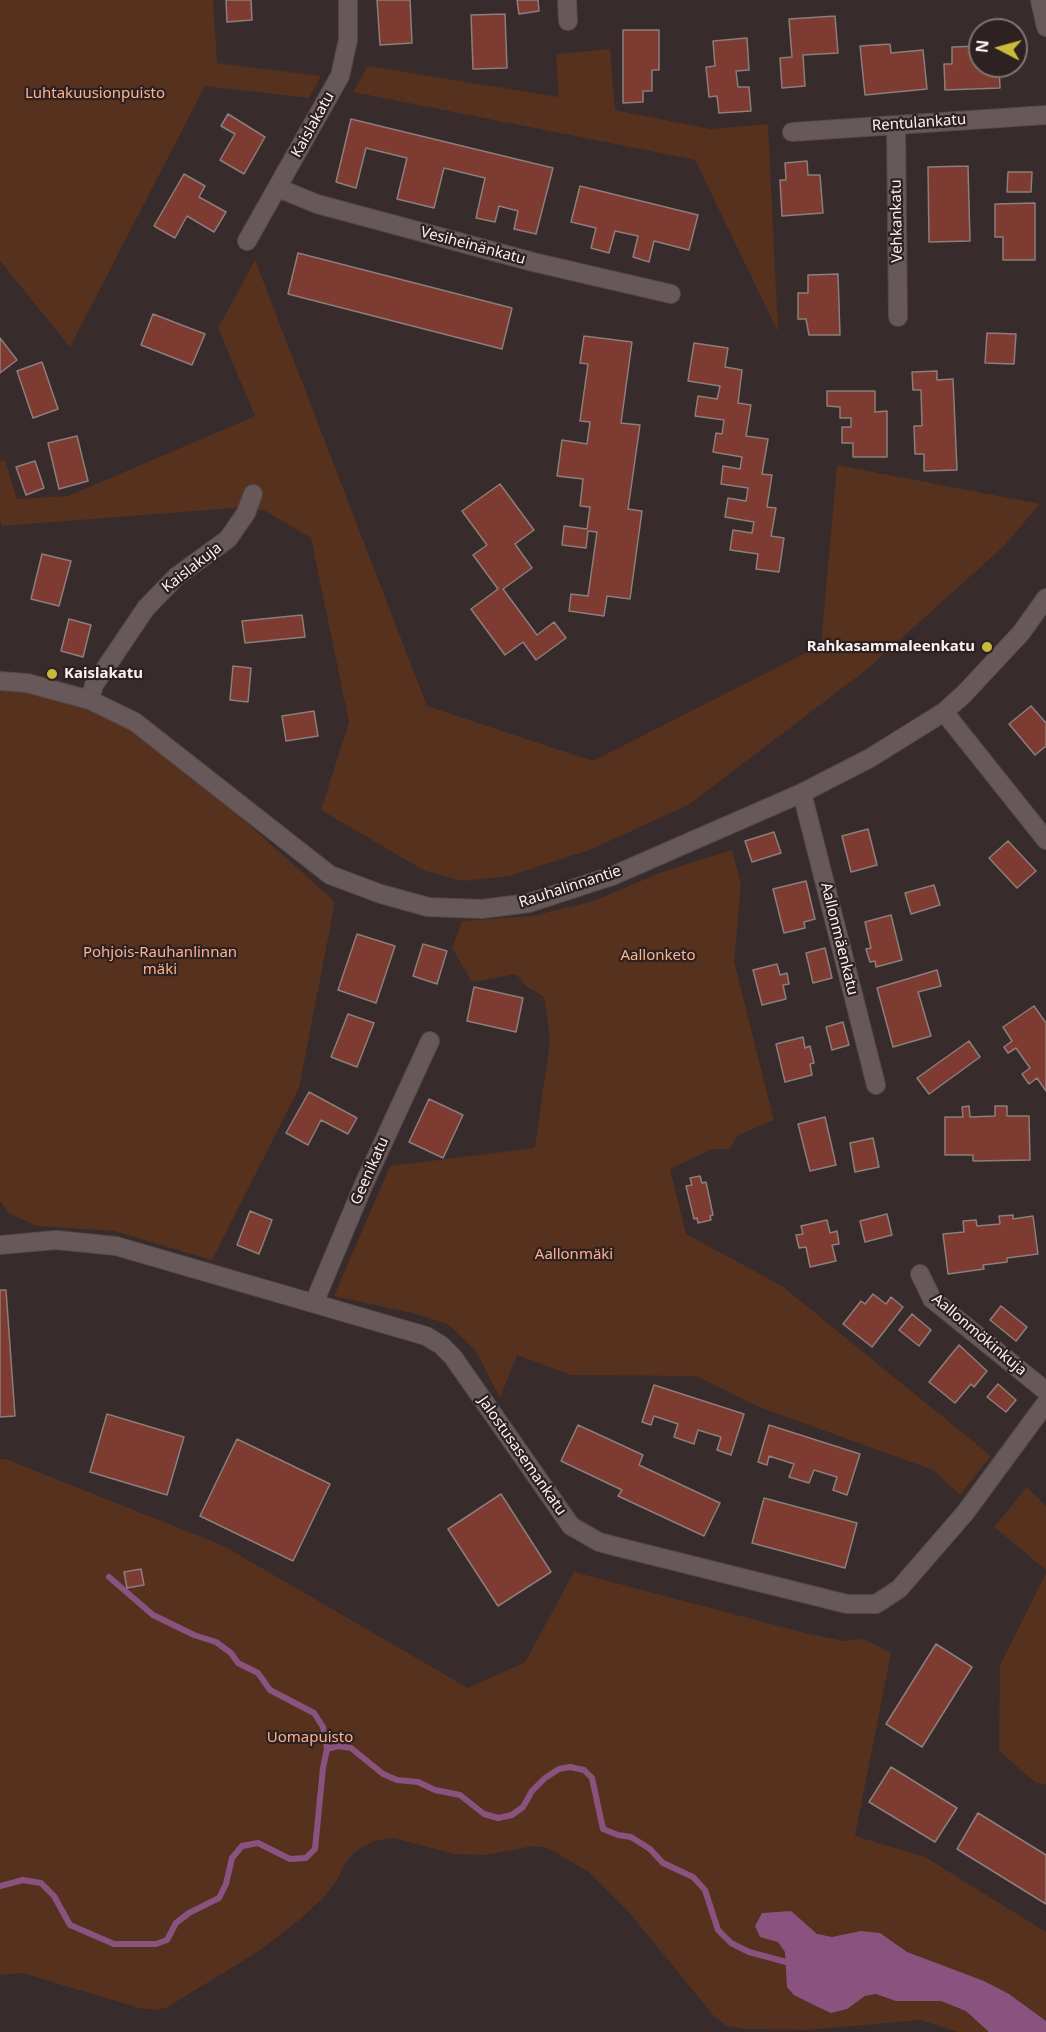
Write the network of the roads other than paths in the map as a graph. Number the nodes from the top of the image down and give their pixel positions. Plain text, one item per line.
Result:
1 (348, 0) edge
2 (567, 0) edge
3 (1040, 0) edge
4 (568, 21) dead end
5 (1046, 27) edge
6 (1046, 115) edge
7 (896, 124) junction
8 (792, 132) dead end
9 (278, 188) junction
10 (247, 241) dead end
11 (670, 294) dead end
12 (898, 317) dead end
13 (253, 494) dead end
14 (1046, 598) edge
15 (0, 681) edge
16 (90, 700) junction
17 (944, 712) junction
18 (801, 793) junction
19 (1046, 840) edge
20 (430, 1041) dead end
21 (876, 1085) dead end
22 (0, 1245) edge
23 (920, 1274) dead end
24 (314, 1303) junction
25 (1046, 1391) edge
26 (1046, 1403) edge

1 - 9 street, Kaislakatu
2 - 4 street
3 - 5 street
6 - 7 street, Rentulankatu
7 - 8 street, Rentulankatu
7 - 12 street, Vehkankatu
9 - 10 street, Kaislakatu
9 - 11 street, Vesiheinänkatu
13 - 16 street, Kaislakuja
14 - 17 street, Rauhalinnantie
15 - 16 street, Rauhalinnantie
16 - 18 street, Rauhalinnantie
17 - 18 street, Rauhalinnantie
17 - 19 street
18 - 21 street, Aallonmäenkatu
20 - 24 street, Geenikatu
22 - 24 street, Jalostusasemankatu
23 - 25 street, Aallonmökinkuja
24 - 26 street, Jalostusasemankatu

